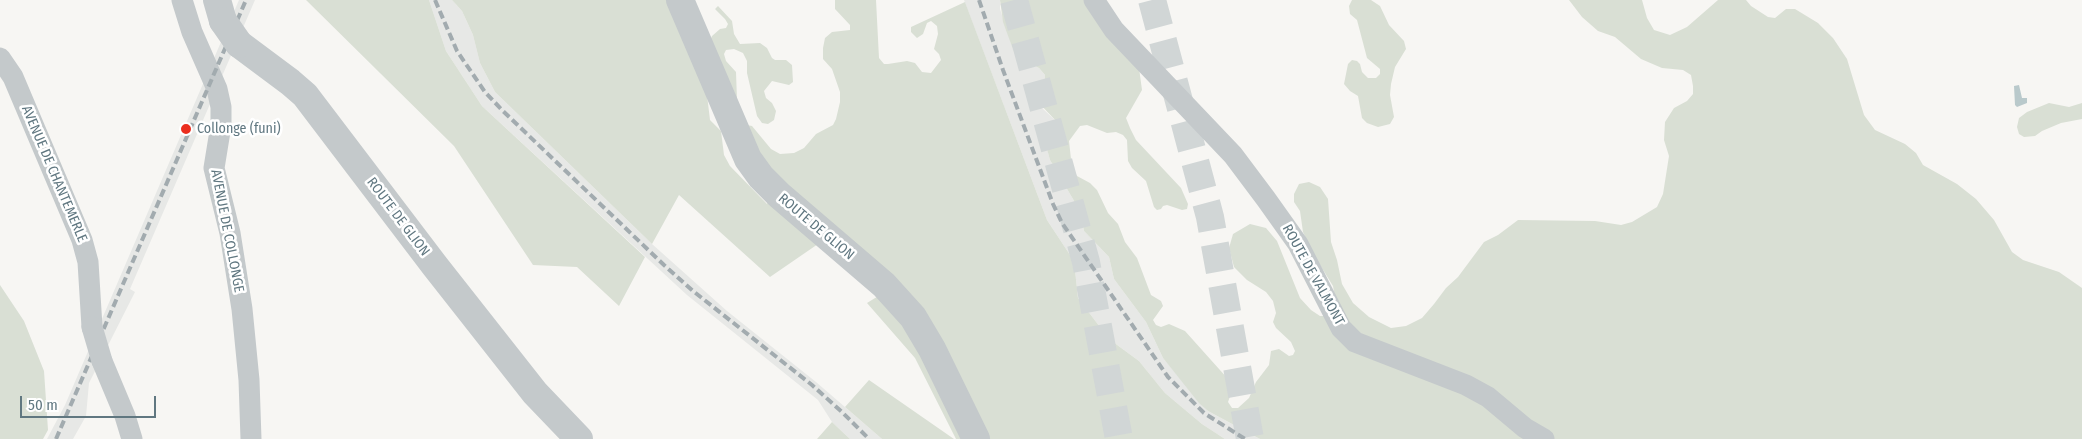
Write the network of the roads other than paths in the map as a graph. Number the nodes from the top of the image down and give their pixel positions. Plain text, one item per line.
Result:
1 (182, 0) edge
2 (680, 0) edge
3 (1094, 0) edge
4 (220, 11) edge
5 (0, 58) edge
6 (132, 439) edge
7 (251, 439) edge
8 (579, 439) edge
9 (976, 439) edge
10 (1544, 439) edge

1 - 7 street, AVENUE DE COLLONGE
2 - 9 street, ROUTE DE GLION
3 - 10 street, ROUTE DE VALMONT
4 - 8 street, ROUTE DE GLION, bridge
5 - 6 street, AVENUE DE CHANTEMERLE, bridge

